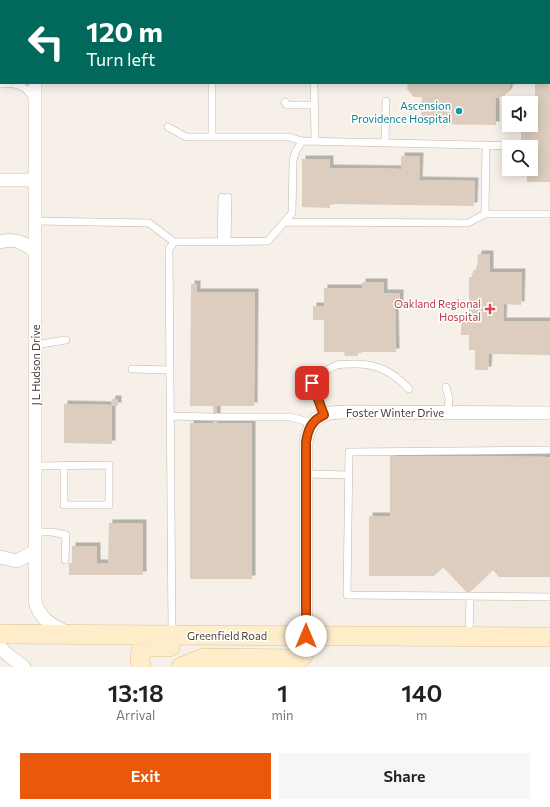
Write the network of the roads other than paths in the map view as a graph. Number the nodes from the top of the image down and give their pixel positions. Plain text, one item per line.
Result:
1 (0, 84) edge
2 (35, 84) edge
3 (212, 84) edge
4 (314, 84) edge
5 (386, 100) dead end
6 (35, 101) junction
7 (284, 102) dead end
8 (315, 105) junction
9 (168, 127) dead end
10 (212, 137) junction
11 (302, 141) junction
12 (315, 141) junction
13 (385, 143) junction
14 (486, 145) junction
15 (502, 146) edge
16 (0, 180) edge
17 (35, 180) junction
18 (225, 197) dead end
19 (485, 214) junction
20 (550, 214) edge
21 (35, 221) junction
22 (285, 222) junction
23 (0, 242) edge
24 (174, 242) junction
25 (224, 242) junction
26 (35, 252) junction
27 (66, 340) dead end
28 (35, 345) junction
29 (132, 369) dead end
30 (170, 370) junction
31 (306, 375) dead end
32 (312, 383) junction
33 (446, 387) dead end
34 (409, 389) dead end
35 (448, 412) junction
36 (550, 413) edge
37 (324, 415) junction
38 (170, 416) junction
39 (312, 423) junction
40 (550, 450) edge
41 (64, 464) junction
42 (35, 466) junction
43 (306, 474) junction
44 (349, 475) junction
45 (35, 532) junction
46 (35, 551) junction
47 (0, 557) edge
48 (65, 560) dead end
49 (470, 596) junction
50 (550, 597) edge
51 (0, 634) edge
52 (69, 634) junction
53 (172, 635) junction
54 (264, 635) junction
55 (306, 636) junction
56 (469, 636) junction
57 (550, 637) edge
58 (0, 647) edge
59 (24, 667) edge
60 (141, 667) edge
61 (181, 667) edge

1 - 6 lane
2 - 6 street, J L Hudson Drive
3 - 10 lane
4 - 8 lane
5 - 13 lane
6 - 17 street, J L Hudson Drive
7 - 8 lane
8 - 12 lane
9 - 10 lane
10 - 11 lane
11 - 12 lane
11 - 22 lane
12 - 13 lane
13 - 14 lane
14 - 15 lane
14 - 19 lane
16 - 17 street
17 - 21 street, J L Hudson Drive
18 - 25 lane
19 - 20 lane
19 - 22 lane
21 - 24 lane
21 - 26 street, J L Hudson Drive
22 - 25 lane
23 - 26 street
24 - 25 lane
24 - 30 lane
26 - 28 street, J L Hudson Drive
27 - 28 lane
28 - 42 street, J L Hudson Drive
29 - 30 lane
30 - 38 lane
31 - 32 lane
32 - 34 lane
32 - 37 lane
33 - 35 lane
35 - 36 street, Foster Winter Drive
35 - 37 street, Foster Winter Drive
37 - 39 street, Foster Winter Drive
38 - 39 lane
38 - 53 lane
39 - 43 street
40 - 44 lane
41 - 41 lane
41 - 42 lane
42 - 45 street, J L Hudson Drive
43 - 44 lane
43 - 55 street
44 - 49 lane
45 - 46 street, J L Hudson Drive
45 - 48 lane
46 - 47 street
46 - 52 street, J L Hudson Drive
49 - 50 lane
49 - 56 lane
51 - 52 main road, Greenfield Road
52 - 53 main road, Greenfield Road
53 - 54 main road, Greenfield Road
54 - 55 main road, Greenfield Road
54 - 60 main road
55 - 56 main road, Greenfield Road
55 - 61 main road
56 - 57 main road, Greenfield Road
58 - 59 street

